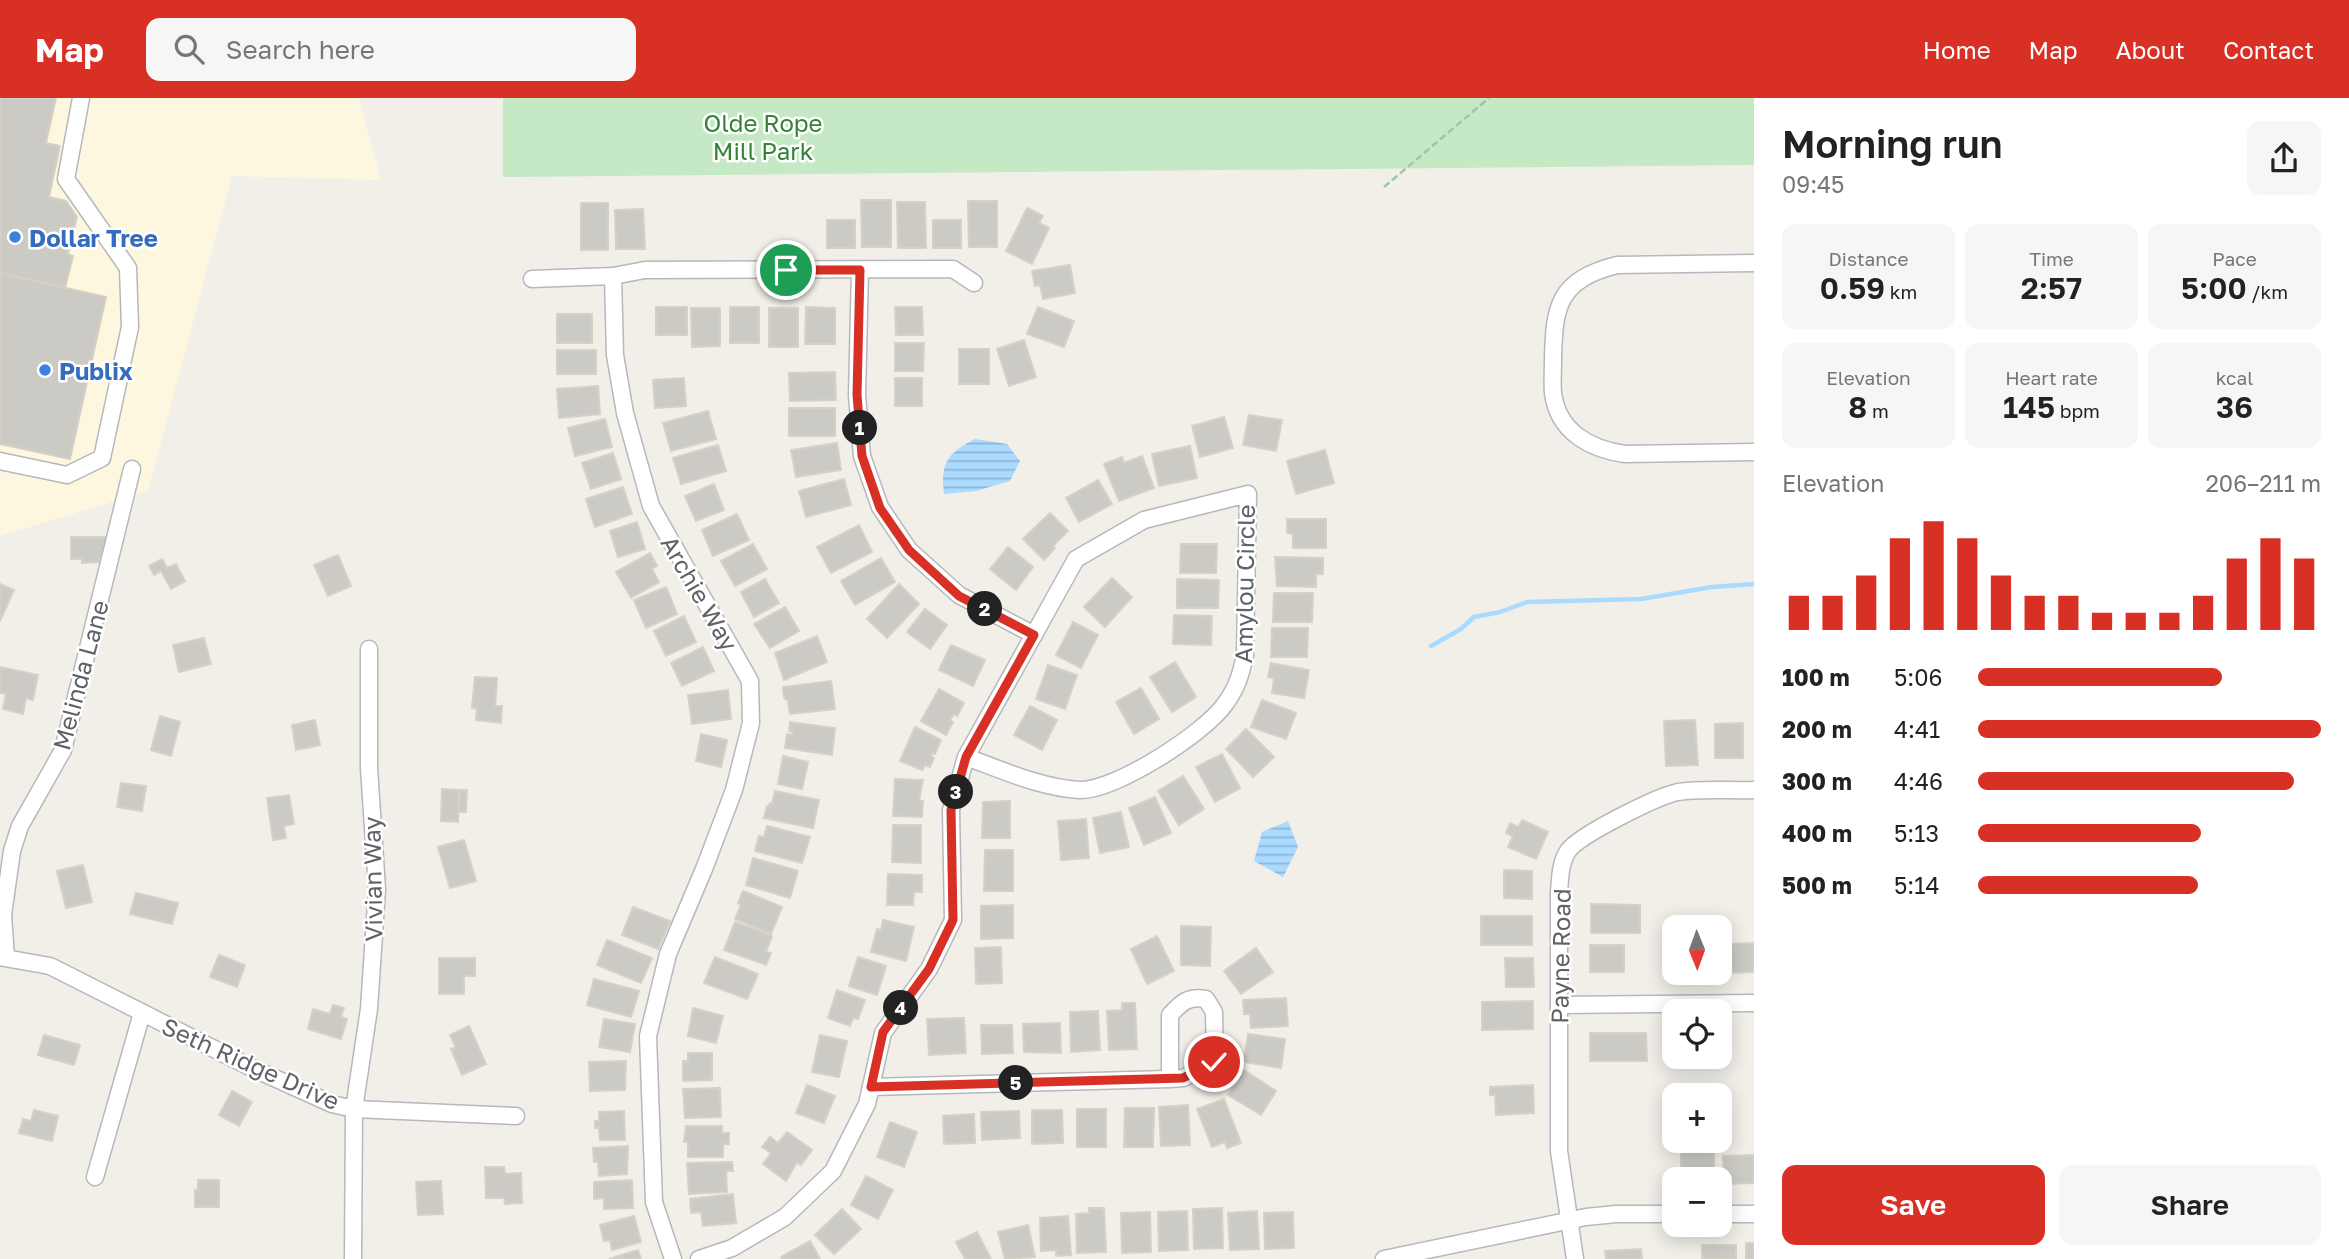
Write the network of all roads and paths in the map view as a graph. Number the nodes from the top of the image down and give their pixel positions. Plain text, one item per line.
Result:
1 (81, 98) edge
2 (1489, 98) edge
3 (1384, 187) dead end
4 (1754, 263) edge
5 (860, 270) junction
6 (613, 276) junction
7 (532, 279) dead end
8 (974, 283) dead end
9 (1754, 452) edge
10 (0, 461) edge
11 (132, 469) dead end
12 (1034, 635) junction
13 (369, 649) dead end
14 (966, 757) junction
15 (1754, 790) edge
16 (3, 957) edge
17 (1754, 1003) edge
18 (1559, 1004) junction
19 (142, 1013) junction
20 (1170, 1079) junction
21 (871, 1087) junction
22 (354, 1109) junction
23 (516, 1116) dead end
24 (96, 1177) dead end
25 (1662, 1214) edge
26 (1732, 1214) edge
27 (1754, 1214) edge
28 (1569, 1221) junction
29 (353, 1259) edge
30 (673, 1259) edge
31 (699, 1259) edge
32 (1384, 1259) edge
33 (1575, 1259) edge

1 - 10 street
2 - 3 path
4 - 9 street
5 - 6 street
5 - 8 street
5 - 12 street
6 - 7 street
6 - 30 street, Archie Way
11 - 16 street, Melinda Lane
12 - 14 street, Amylou Circle
12 - 14 street, Amylou Circle
13 - 22 street, Vivian Way
14 - 21 street, Amylou Circle
15 - 18 street, Payne Road
16 - 19 street, Seth Ridge Drive
17 - 18 street
18 - 28 street, Payne Road
19 - 22 street, Seth Ridge Drive
19 - 24 street
20 - 20 street
20 - 21 street
21 - 31 street, Amylou Circle
22 - 23 street, Seth Ridge Drive
22 - 29 street, Vivian Way
25 - 28 street
26 - 27 street
28 - 32 street
28 - 33 street, Payne Road

